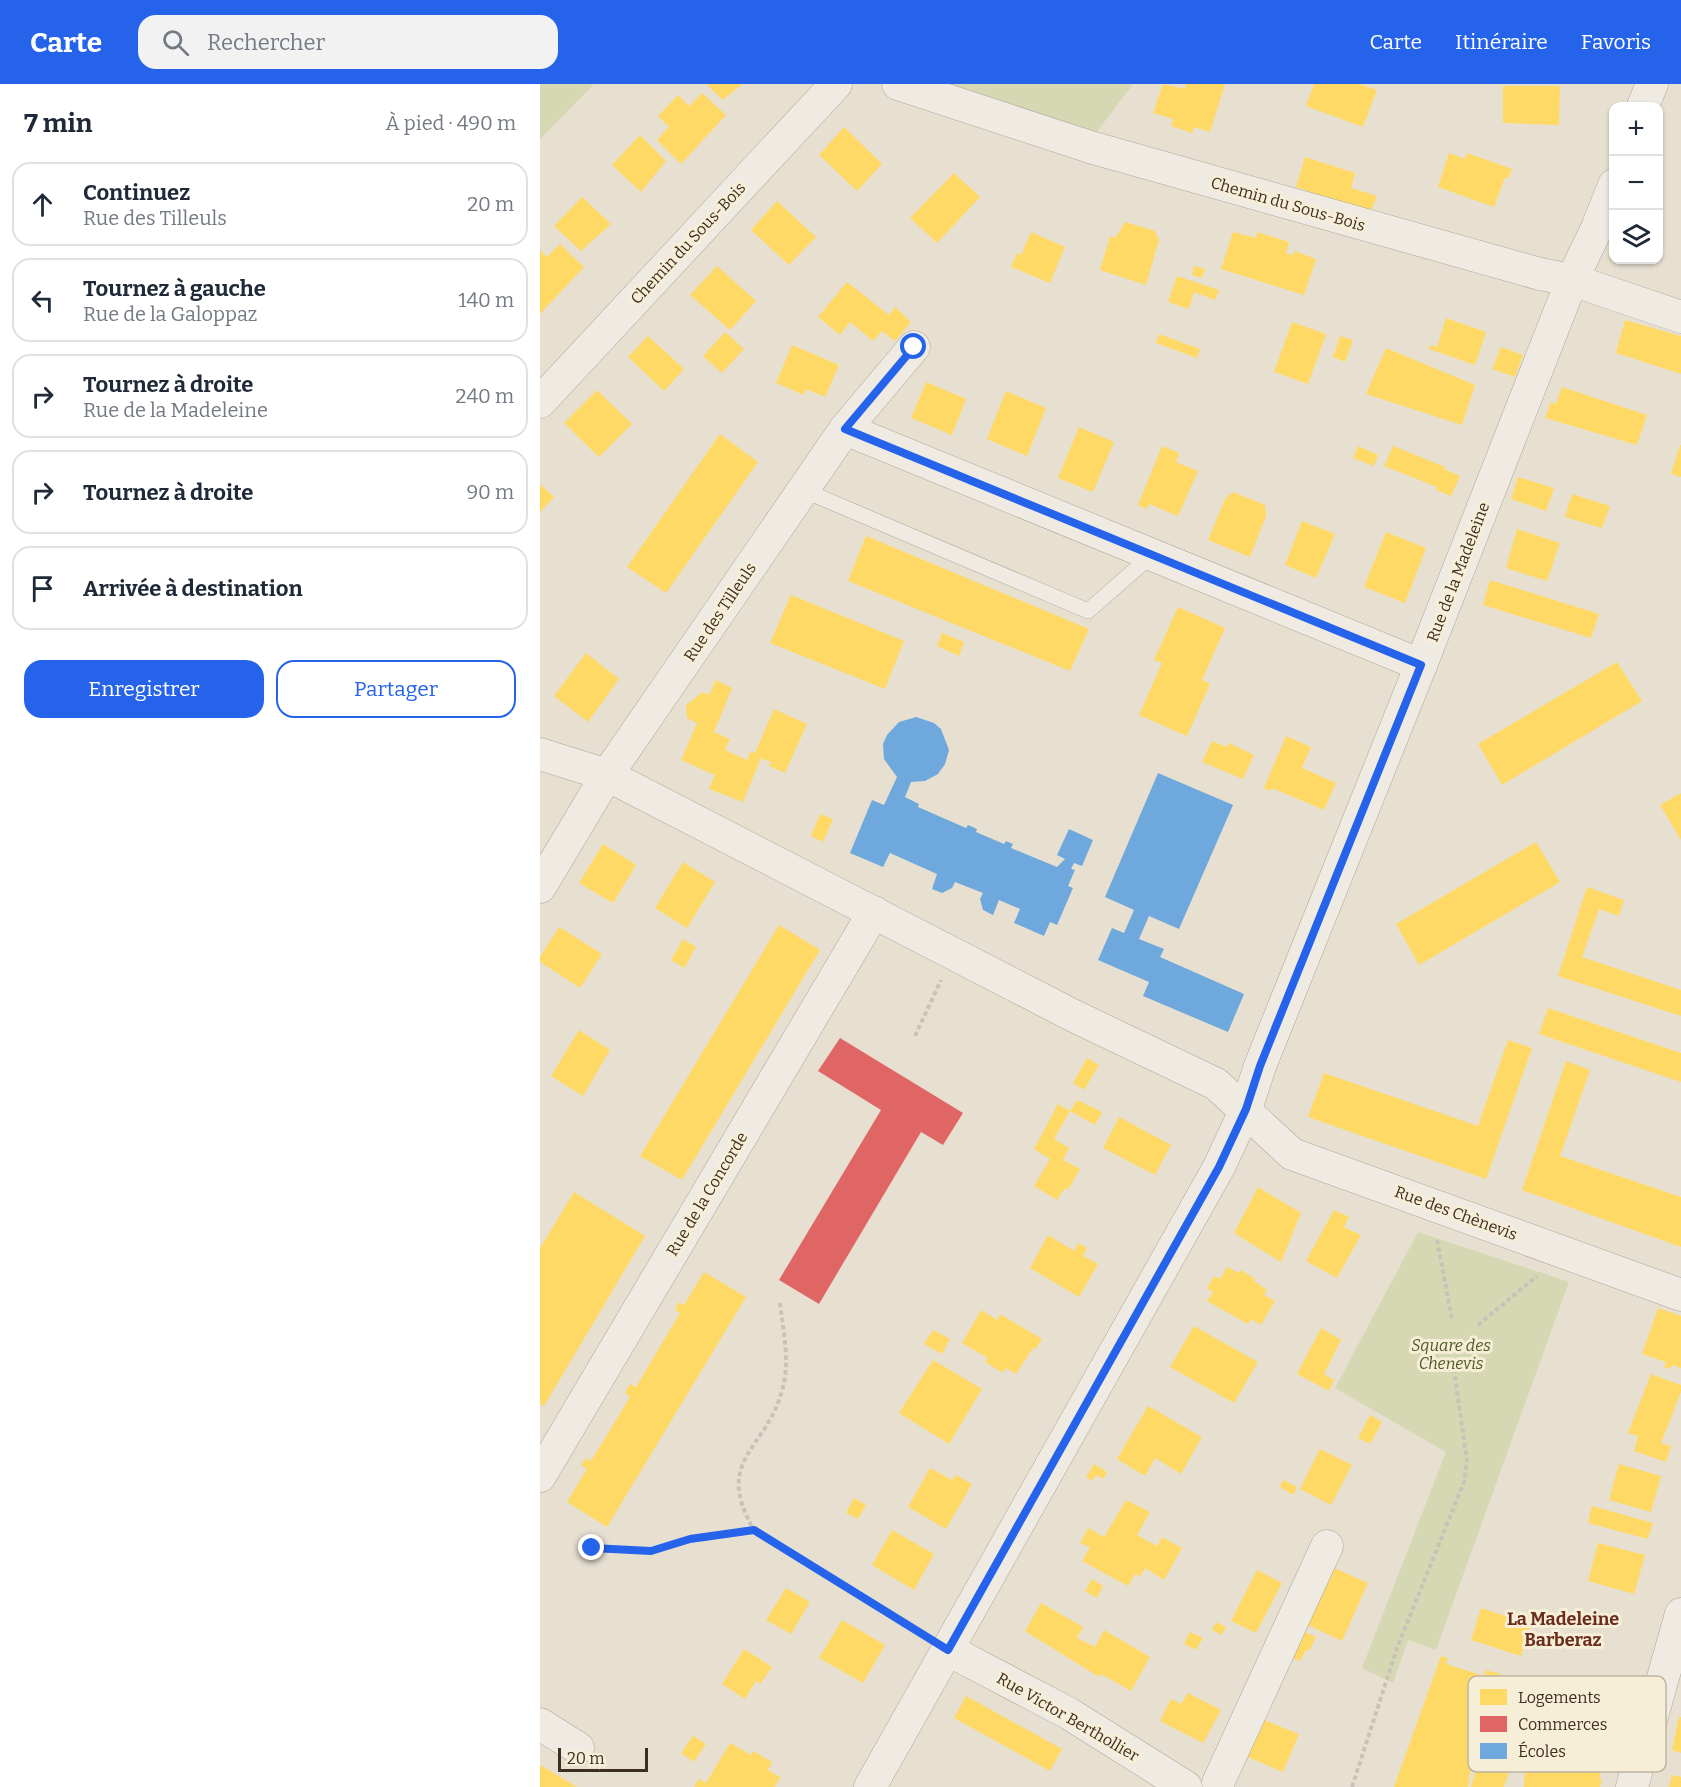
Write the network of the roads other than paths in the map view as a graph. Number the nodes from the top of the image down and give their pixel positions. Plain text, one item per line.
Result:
1 (836, 84) edge
2 (898, 84) edge
3 (1652, 84) edge
4 (1645, 102) edge
5 (1609, 198) edge
6 (1572, 280) junction
7 (1681, 317) edge
8 (914, 347) dead end
9 (540, 402) edge
10 (845, 429) junction
11 (803, 490) junction
12 (1153, 554) junction
13 (1421, 665) junction
14 (540, 754) edge
15 (607, 775) junction
16 (540, 887) edge
17 (874, 912) junction
18 (1246, 1109) junction
19 (1681, 1295) edge
20 (540, 1476) edge
21 (1328, 1546) dead end
22 (1681, 1614) edge
23 (948, 1650) junction
24 (1663, 1676) edge
25 (540, 1724) edge
26 (578, 1748) dead end
27 (1636, 1772) edge
28 (1220, 1786) edge
29 (870, 1787) edge
30 (1186, 1787) edge
31 (1632, 1787) edge

1 - 9 street, Chemin du Sous-Bois
2 - 6 street, Chemin du Sous-Bois
3 - 4 street
5 - 6 street, Rue de la Madeleine
6 - 7 street, Chemin du Sous-Bois
6 - 13 street, Rue de la Madeleine
8 - 10 street, Rue des Tilleuls
10 - 11 street, Rue des Tilleuls
10 - 12 street
11 - 12 lane
11 - 15 street, Rue des Tilleuls
12 - 13 street
13 - 18 street, Rue de la Madeleine
14 - 15 street
15 - 16 street, Rue des Tilleuls
15 - 17 street
17 - 18 street
17 - 20 street, Rue de la Concorde
18 - 19 street, Rue des Chènevis
18 - 23 street, Rue de la Madeleine
21 - 28 street
22 - 24 street
23 - 29 street, Rue de la Madeleine
23 - 30 street, Rue Victor Berthollier
25 - 26 street
27 - 31 street

